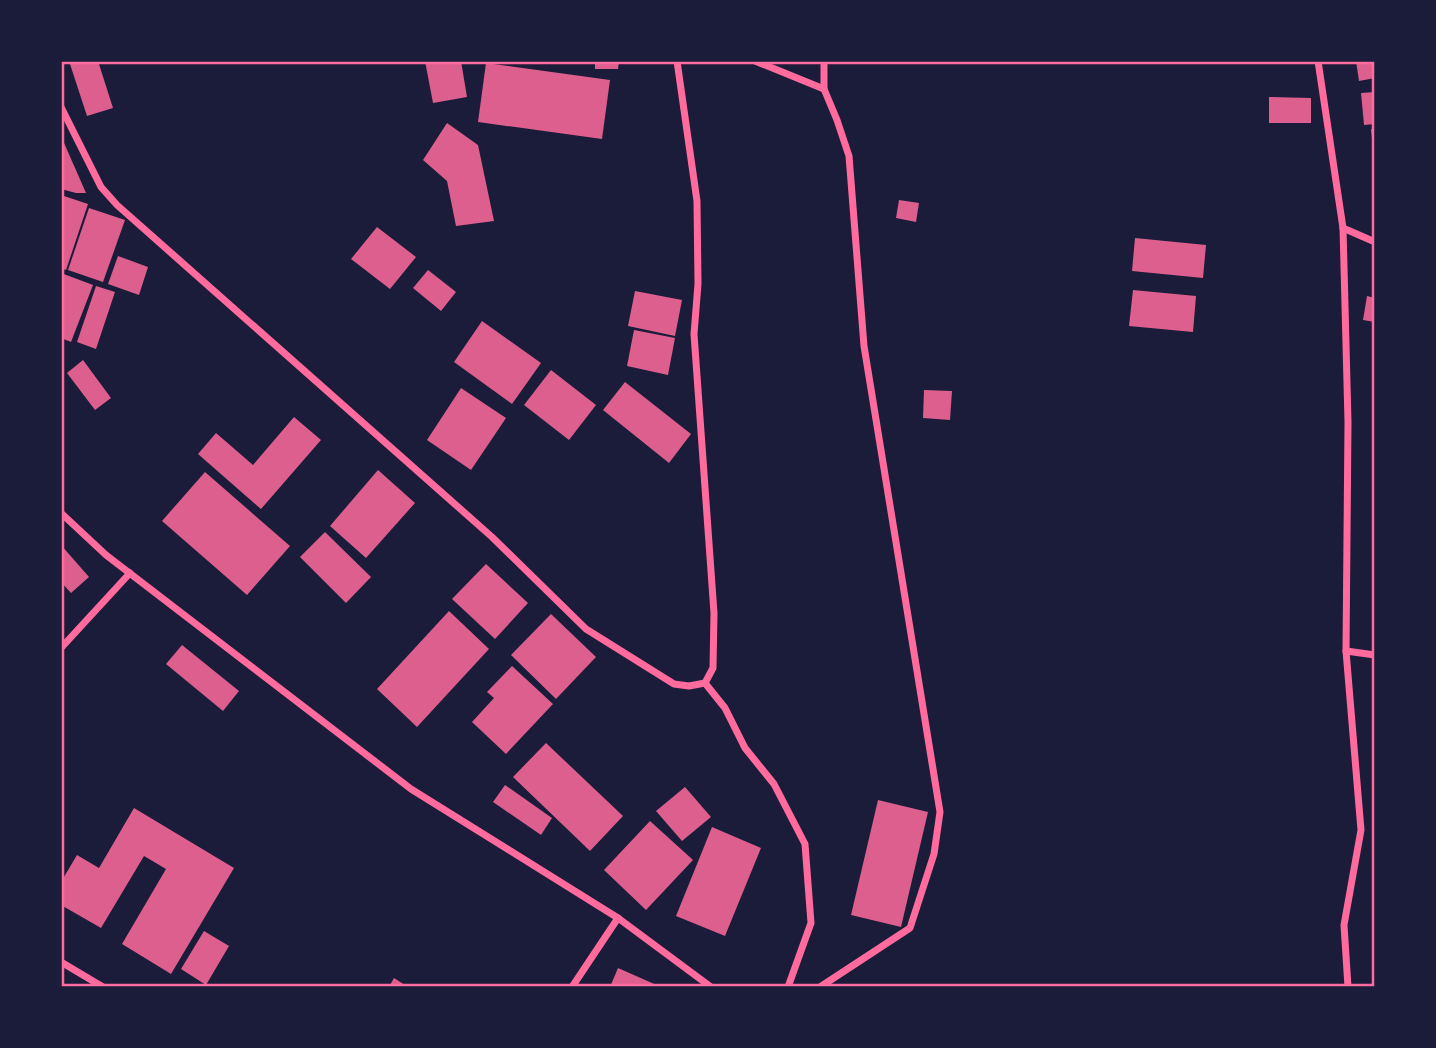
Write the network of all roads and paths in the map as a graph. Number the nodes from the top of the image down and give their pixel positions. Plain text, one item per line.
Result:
1 (677, 61) edge
2 (755, 61) edge
3 (824, 61) edge
4 (1318, 61) edge
5 (824, 89) junction
6 (61, 107) edge
7 (1343, 228) junction
8 (1375, 242) edge
9 (61, 513) edge
10 (130, 573) junction
11 (61, 648) edge
12 (1346, 651) junction
13 (1375, 655) edge
14 (705, 683) junction
15 (618, 918) junction
16 (61, 962) edge
17 (103, 987) edge
18 (572, 987) edge
19 (711, 987) edge
20 (788, 987) edge
21 (820, 987) edge
22 (1348, 987) edge

1 - 14 street
2 - 5 street
3 - 5 street
4 - 7 street
5 - 21 street
6 - 14 street
7 - 8 street
7 - 12 street
9 - 10 street
10 - 11 street
10 - 15 street
12 - 13 street
12 - 22 street
14 - 20 street
15 - 18 street
15 - 19 street
16 - 17 street

